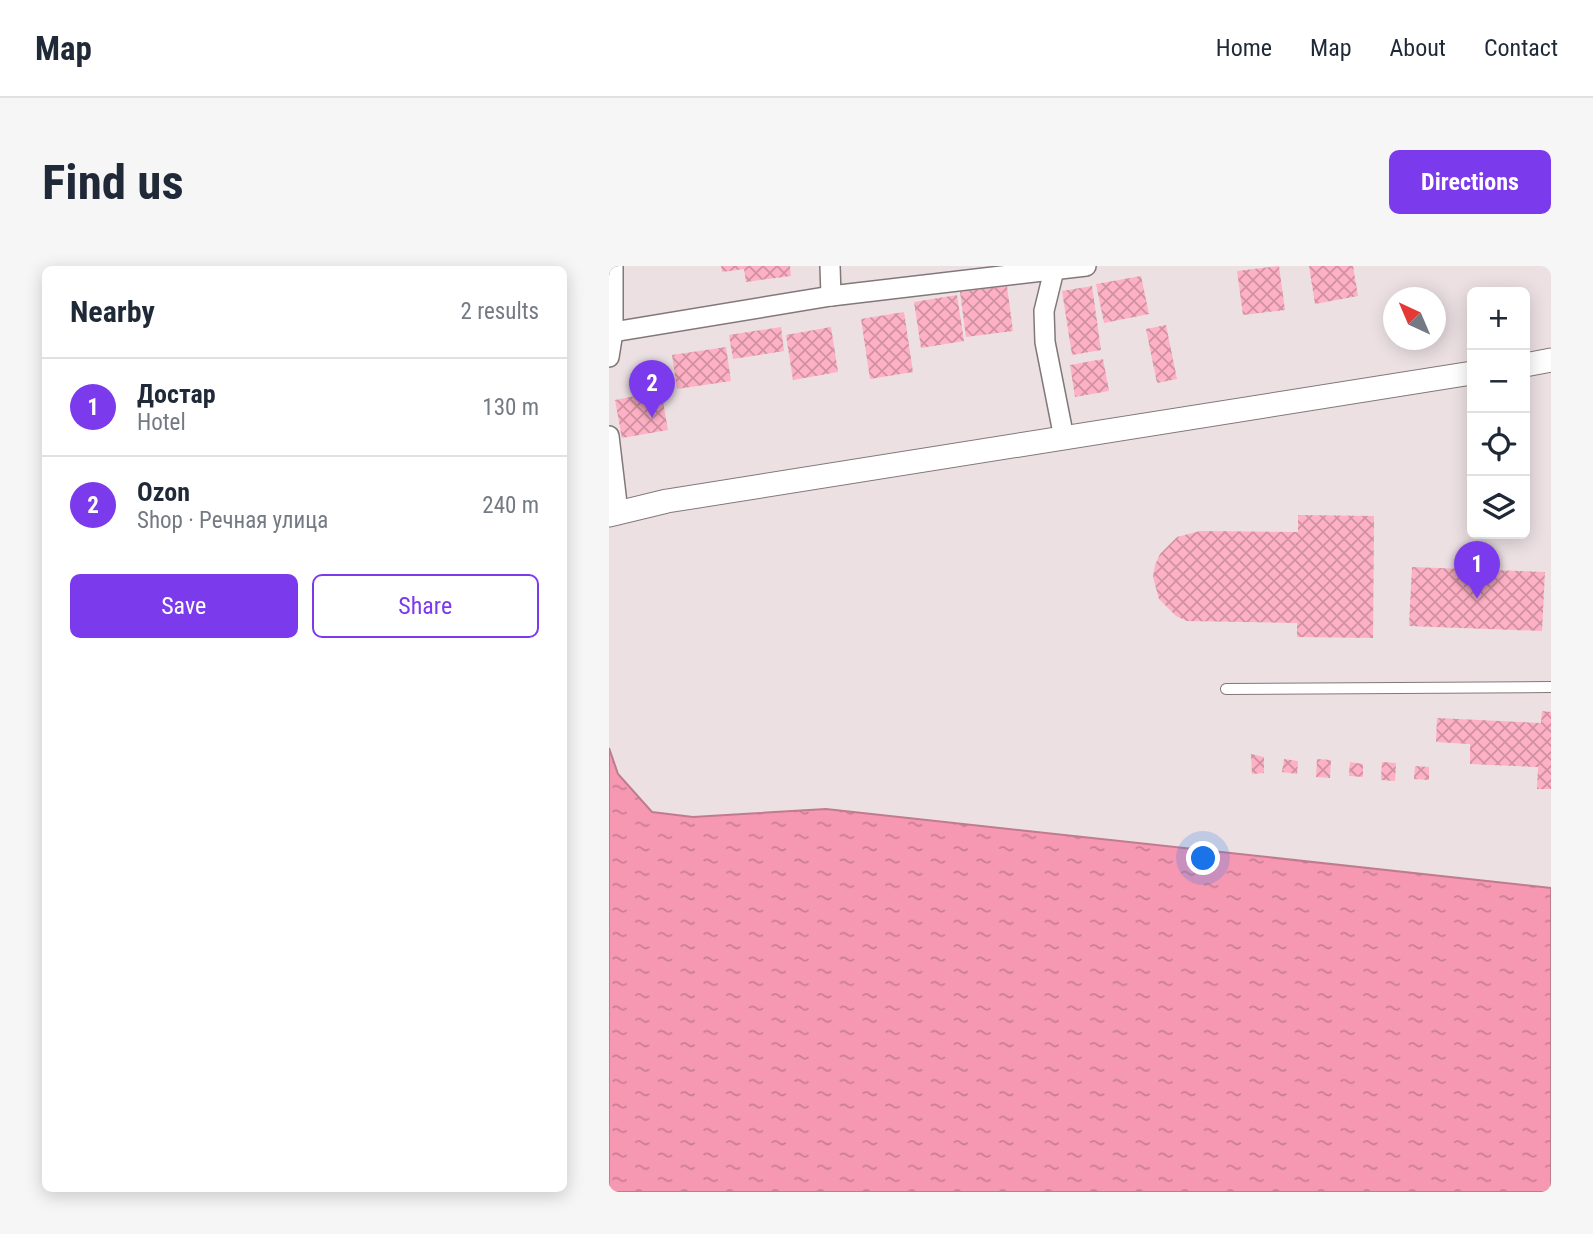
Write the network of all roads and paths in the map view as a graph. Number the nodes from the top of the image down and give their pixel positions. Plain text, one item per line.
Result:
1 (613, 266) edge
2 (830, 266) edge
3 (1086, 266) edge
4 (1054, 269) edge
5 (831, 296) junction
6 (613, 332) junction
7 (609, 356) edge
8 (1551, 360) edge
9 (1530, 364) edge
10 (1467, 374) edge
11 (609, 436) edge
12 (1064, 438) junction
13 (611, 474) edge
14 (613, 514) edge
15 (1551, 687) edge
16 (1226, 689) dead end

1 - 6 street
2 - 5 street
3 - 4 street
4 - 5 street
4 - 12 street
5 - 6 street
6 - 7 street
8 - 9 street
10 - 12 street
11 - 13 street
12 - 14 street
13 - 14 street
15 - 16 lane

